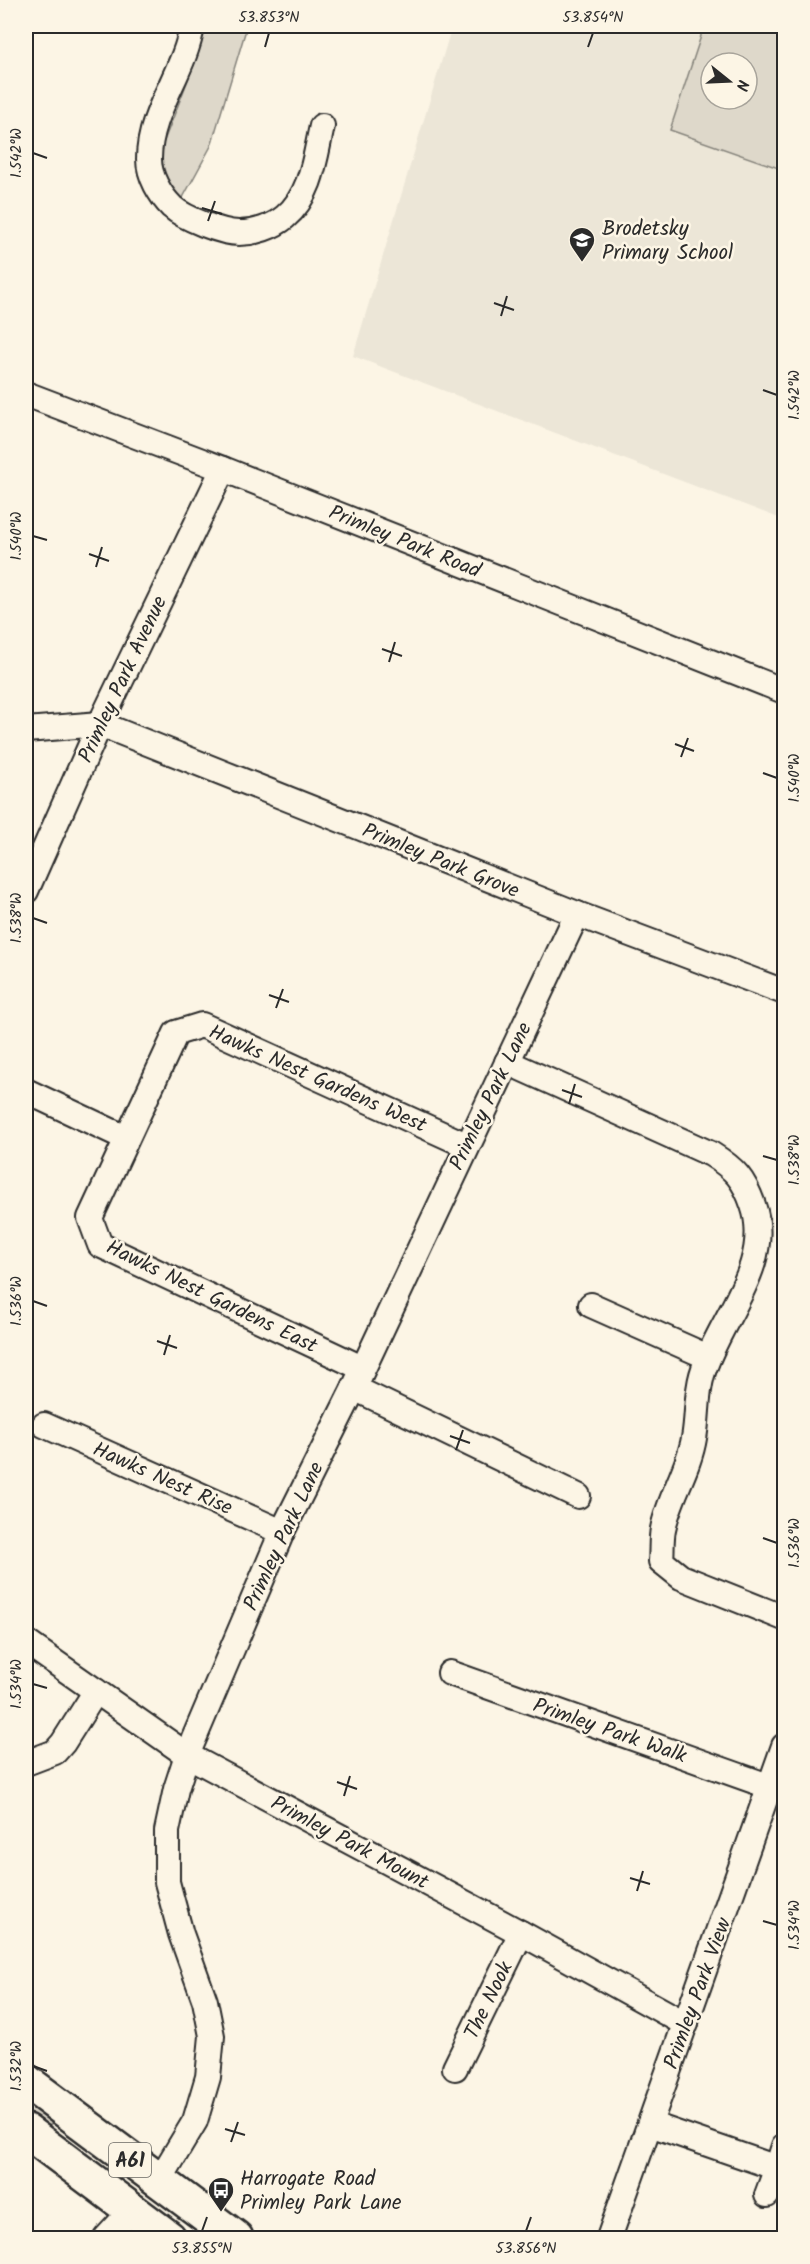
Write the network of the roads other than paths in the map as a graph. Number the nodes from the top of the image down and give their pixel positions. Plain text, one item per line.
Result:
1 (192, 26) edge
2 (322, 126) dead end
3 (26, 394) edge
4 (223, 469) junction
5 (784, 691) edge
6 (100, 724) junction
7 (26, 730) edge
8 (26, 891) edge
9 (577, 914) junction
10 (784, 992) edge
11 (507, 1062) junction
12 (26, 1091) edge
13 (126, 1138) junction
14 (466, 1145) junction
15 (591, 1305) dead end
16 (708, 1357) junction
17 (358, 1378) junction
18 (44, 1425) dead end
19 (578, 1496) dead end
20 (282, 1532) junction
21 (784, 1618) edge
22 (26, 1642) edge
23 (450, 1673) dead end
24 (96, 1691) junction
25 (784, 1749) edge
26 (187, 1755) junction
27 (26, 1763) edge
28 (771, 1787) junction
29 (521, 1932) junction
30 (686, 2024) junction
31 (455, 2068) dead end
32 (26, 2081) edge
33 (73, 2116) junction
34 (650, 2124) junction
35 (26, 2131) edge
36 (781, 2157) edge
37 (159, 2181) junction
38 (768, 2195) dead end
39 (132, 2210) junction
40 (106, 2238) edge
41 (169, 2238) edge
42 (215, 2238) edge
43 (236, 2238) edge
44 (609, 2238) edge

1 - 2 street
3 - 4 street, Primley Park Road
4 - 5 street, Primley Park Road
4 - 6 street, Primley Park Avenue
6 - 7 street
6 - 8 street, Primley Park Avenue
6 - 9 street, Primley Park Grove
9 - 10 street, Primley Park Grove
9 - 11 street, Primley Park Lane
11 - 14 street, Primley Park Lane
11 - 16 street
12 - 13 street
13 - 14 street, Hawks Nest Gardens West
13 - 17 street, Hawks Nest Gardens East
14 - 17 street, Primley Park Lane
15 - 16 street
16 - 21 street
17 - 19 street, Hawks Nest Gardens East
17 - 20 street, Primley Park Lane
18 - 20 street, Hawks Nest Rise
20 - 26 street, Primley Park Lane
22 - 24 street, Primley Park Mount
23 - 28 street, Primley Park Walk
24 - 26 street, Primley Park Mount
24 - 27 street
25 - 28 street, Primley Park View
26 - 29 street, Primley Park Mount
26 - 37 street, Primley Park Lane
28 - 30 street, Primley Park View
29 - 30 street, Primley Park Mount
29 - 31 street, The Nook
30 - 34 street, Primley Park View
32 - 33 highway, A61
33 - 37 highway, A61
33 - 39 highway
34 - 36 street
34 - 44 street, Primley Park View
35 - 39 highway, A61
36 - 38 street
37 - 42 highway
37 - 43 highway, A61
39 - 40 street
39 - 41 highway, A61

